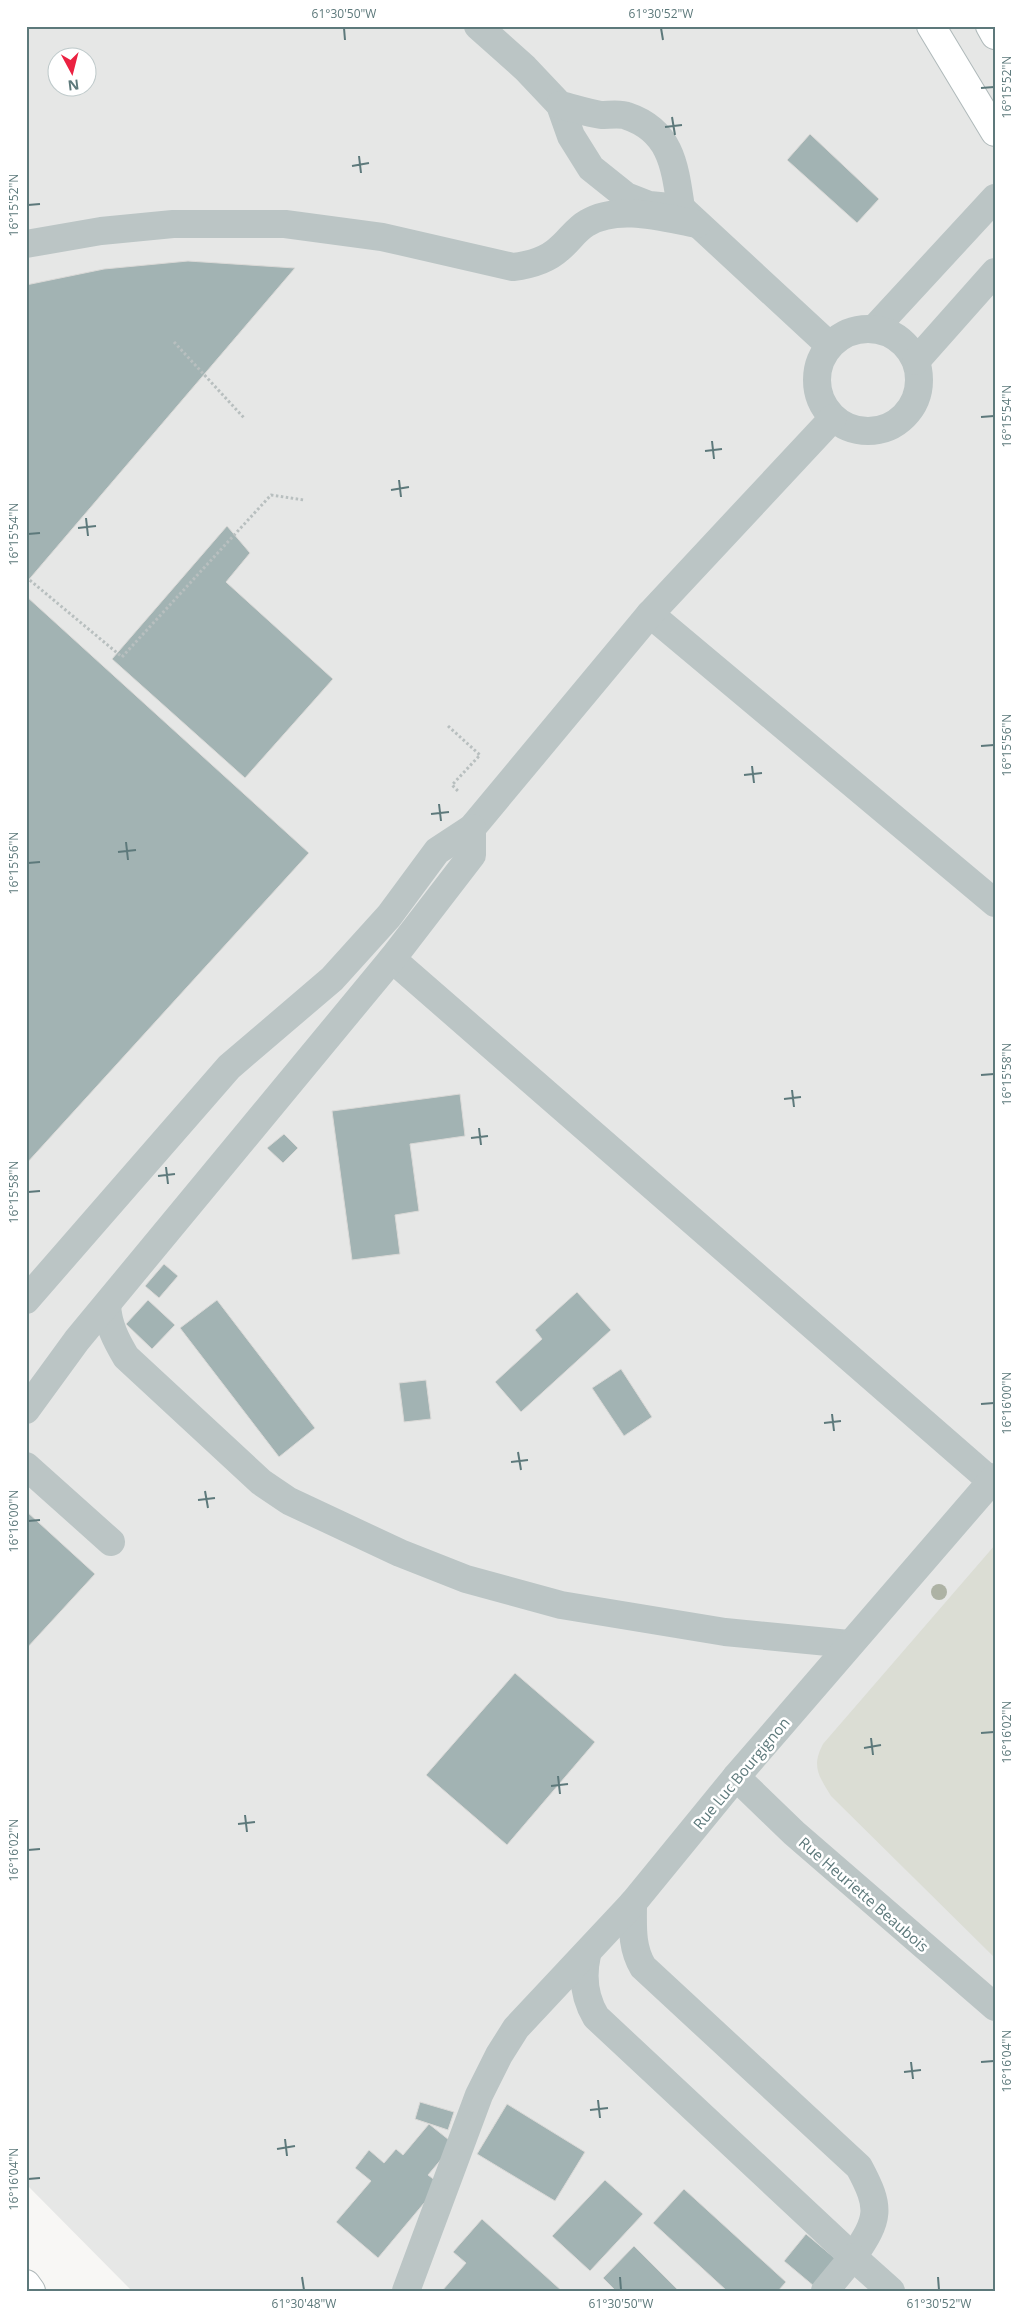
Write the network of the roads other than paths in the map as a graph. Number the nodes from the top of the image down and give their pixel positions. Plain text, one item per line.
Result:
1 (478, 26) edge
2 (931, 26) edge
3 (990, 26) edge
4 (995, 35) edge
5 (560, 105) junction
6 (995, 132) edge
7 (995, 198) edge
8 (689, 216) junction
9 (26, 244) edge
10 (995, 272) edge
11 (874, 329) junction
12 (829, 345) junction
13 (916, 361) junction
14 (832, 418) junction
15 (650, 614) junction
16 (478, 821) junction
17 (995, 903) edge
18 (392, 959) junction
19 (26, 1300) edge
20 (107, 1305) junction
21 (26, 1410) edge
22 (26, 1466) edge
23 (993, 1479) edge
24 (111, 1542) dead end
25 (849, 1644) junction
26 (736, 1777) junction
27 (633, 1903) junction
28 (587, 1955) junction
29 (995, 2007) edge
30 (853, 2257) junction
31 (26, 2284) edge
32 (30, 2291) edge
33 (406, 2291) edge
34 (825, 2291) edge
35 (891, 2291) edge

1 - 5 street
2 - 6 main road
3 - 4 main road
5 - 8 street
5 - 8 street
7 - 11 street
8 - 9 street
8 - 12 street
10 - 13 street
11 - 12 street
11 - 13 street
12 - 14 street
13 - 14 street
14 - 15 street
15 - 16 street
15 - 17 street
16 - 18 street
16 - 19 street
18 - 20 street
18 - 23 street
20 - 21 street
20 - 25 street
22 - 24 street
23 - 25 street, Rue Luc Bourgignon
25 - 26 street, Rue Luc Bourgignon
26 - 27 street, Rue Luc Bourgignon
26 - 29 street, Rue Heuriette Beaubois
27 - 28 street, Rue Luc Bourgignon
27 - 30 street
28 - 30 street
28 - 33 street, Rue Luc Bourgignon
30 - 34 street
30 - 35 street
31 - 32 main road

